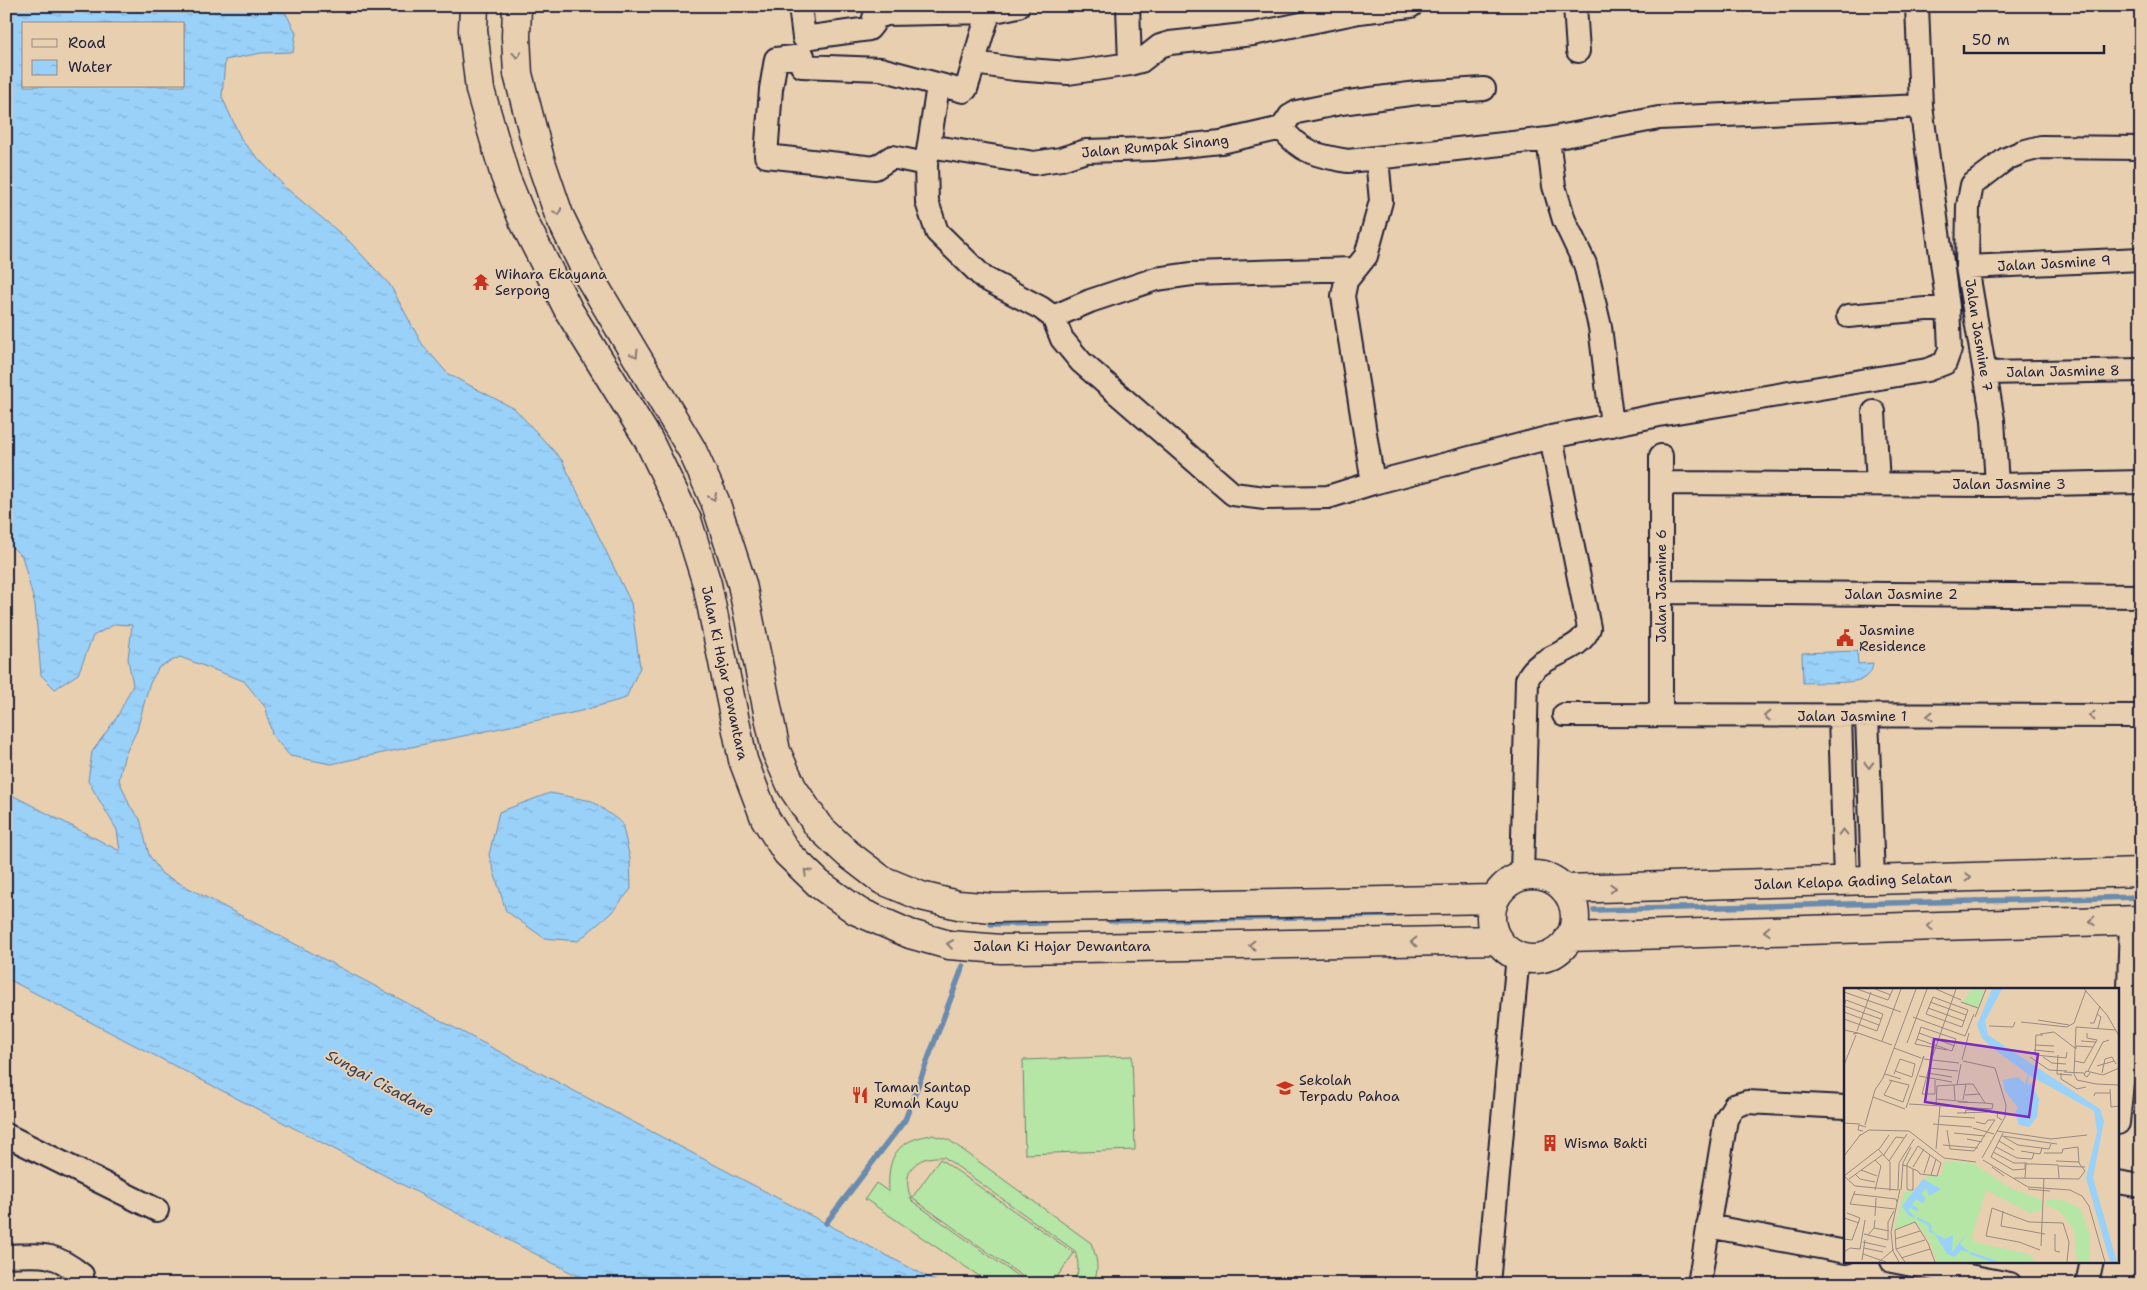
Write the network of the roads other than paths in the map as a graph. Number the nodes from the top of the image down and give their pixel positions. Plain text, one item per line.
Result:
1 (474, 6) edge
2 (517, 6) edge
3 (800, 6) edge
4 (1018, 6) edge
5 (1128, 6) edge
6 (1411, 6) edge
7 (1575, 6) edge
8 (1917, 6) edge
9 (990, 12) junction
10 (804, 47) junction
11 (1578, 51) dead end
12 (975, 62) junction
13 (1130, 64) junction
14 (938, 86) junction
15 (1484, 88) dead end
16 (1921, 106) junction
17 (1282, 128) junction
18 (1548, 139) junction
19 (2141, 148) edge
20 (928, 155) junction
21 (1376, 158) junction
22 (2141, 259) edge
23 (1967, 267) junction
24 (1354, 269) junction
25 (1948, 307) junction
26 (1848, 316) dead end
27 (1053, 317) junction
28 (2141, 370) edge
29 (1985, 373) junction
30 (1874, 412) dead end
31 (1612, 425) junction
32 (1551, 438) junction
33 (1661, 456) dead end
34 (2141, 482) edge
35 (1373, 483) junction
36 (1661, 483) junction
37 (1878, 484) junction
38 (1997, 485) junction
39 (1662, 592) junction
40 (2141, 596) edge
41 (1564, 715) dead end
42 (1660, 716) junction
43 (1840, 716) junction
44 (1867, 716) junction
45 (2141, 716) edge
46 (2141, 872) edge
47 (1522, 876) junction
48 (1873, 880) junction
49 (1845, 881) junction
50 (1564, 889) junction
51 (1495, 899) junction
52 (1455, 900) junction
53 (1079, 906) junction
54 (2136, 920) edge
55 (1569, 937) junction
56 (1455, 941) junction
57 (1083, 948) junction
58 (1508, 948) junction
59 (2127, 1090) edge
60 (1844, 1107) edge
61 (2120, 1116) edge
62 (6, 1135) edge
63 (2120, 1182) edge
64 (2141, 1186) edge
65 (157, 1210) dead end
66 (1708, 1226) junction
67 (1844, 1252) edge
68 (6, 1256) edge
69 (1897, 1262) edge
70 (2092, 1262) edge
71 (82, 1284) edge
72 (1488, 1284) edge
73 (1699, 1284) edge
74 (2010, 1284) edge
75 (2087, 1284) edge

57 -> 1 street, Jalan Ki Hajar Dewantara
2 -> 53 street
3 - 10 street
4 - 9 street
5 - 13 street
6 - 13 street
7 - 11 street
8 - 16 street
9 - 10 street
9 - 12 street
10 - 14 street
10 - 20 street, Jalan Rumpak Sinang
12 - 13 street
12 - 14 street
14 - 20 street
15 - 17 street
16 - 18 street
16 - 25 street
17 - 20 street, Jalan Rumpak Sinang
17 - 21 street
18 - 21 street
18 - 31 street
19 - 23 street, Jalan Jasmine 7
20 - 27 street
21 - 24 street
22 - 23 street, Jalan Jasmine 9
23 - 29 street, Jalan Jasmine 7
24 - 27 street
24 - 35 street
25 - 26 street
25 - 31 street
27 - 35 street
28 - 29 street, Jalan Jasmine 8
29 - 38 street, Jalan Jasmine 7
30 - 37 street
31 - 32 street
32 - 35 street
32 - 47 street
33 - 36 street, Jalan Jasmine 6
34 - 38 street, Jalan Jasmine 3
36 - 37 street, Jalan Jasmine 3
36 - 39 street, Jalan Jasmine 6
37 - 38 street, Jalan Jasmine 3
39 - 40 street, Jalan Jasmine 2
39 - 42 street, Jalan Jasmine 6
41 - 42 street, Jalan Jasmine 1
43 -> 42 street, Jalan Jasmine 1
43 - 44 street, Jalan Jasmine 1
49 -> 43 street
45 -> 44 street, Jalan Jasmine 1
44 -> 48 street
48 -> 46 street, Jalan Kelapa Gading Selatan
47 - 50 street
47 - 51 street
48 - 49 street, Jalan Kelapa Gading Selatan
50 -> 49 street, Jalan Kelapa Gading Selatan
50 - 55 street
51 - 52 street
51 - 58 street
52 - 53 street
52 - 56 street
53 - 57 street
54 -> 55 street
54 - 59 street
55 - 58 street
56 -> 57 street, Jalan Ki Hajar Dewantara
56 - 58 street, Jalan Ki Hajar Dewantara
58 - 72 street
59 - 61 street
60 - 66 street
62 - 65 street
63 - 64 street
66 - 67 street
66 - 73 street
68 - 71 street
69 - 74 street
70 - 75 street

